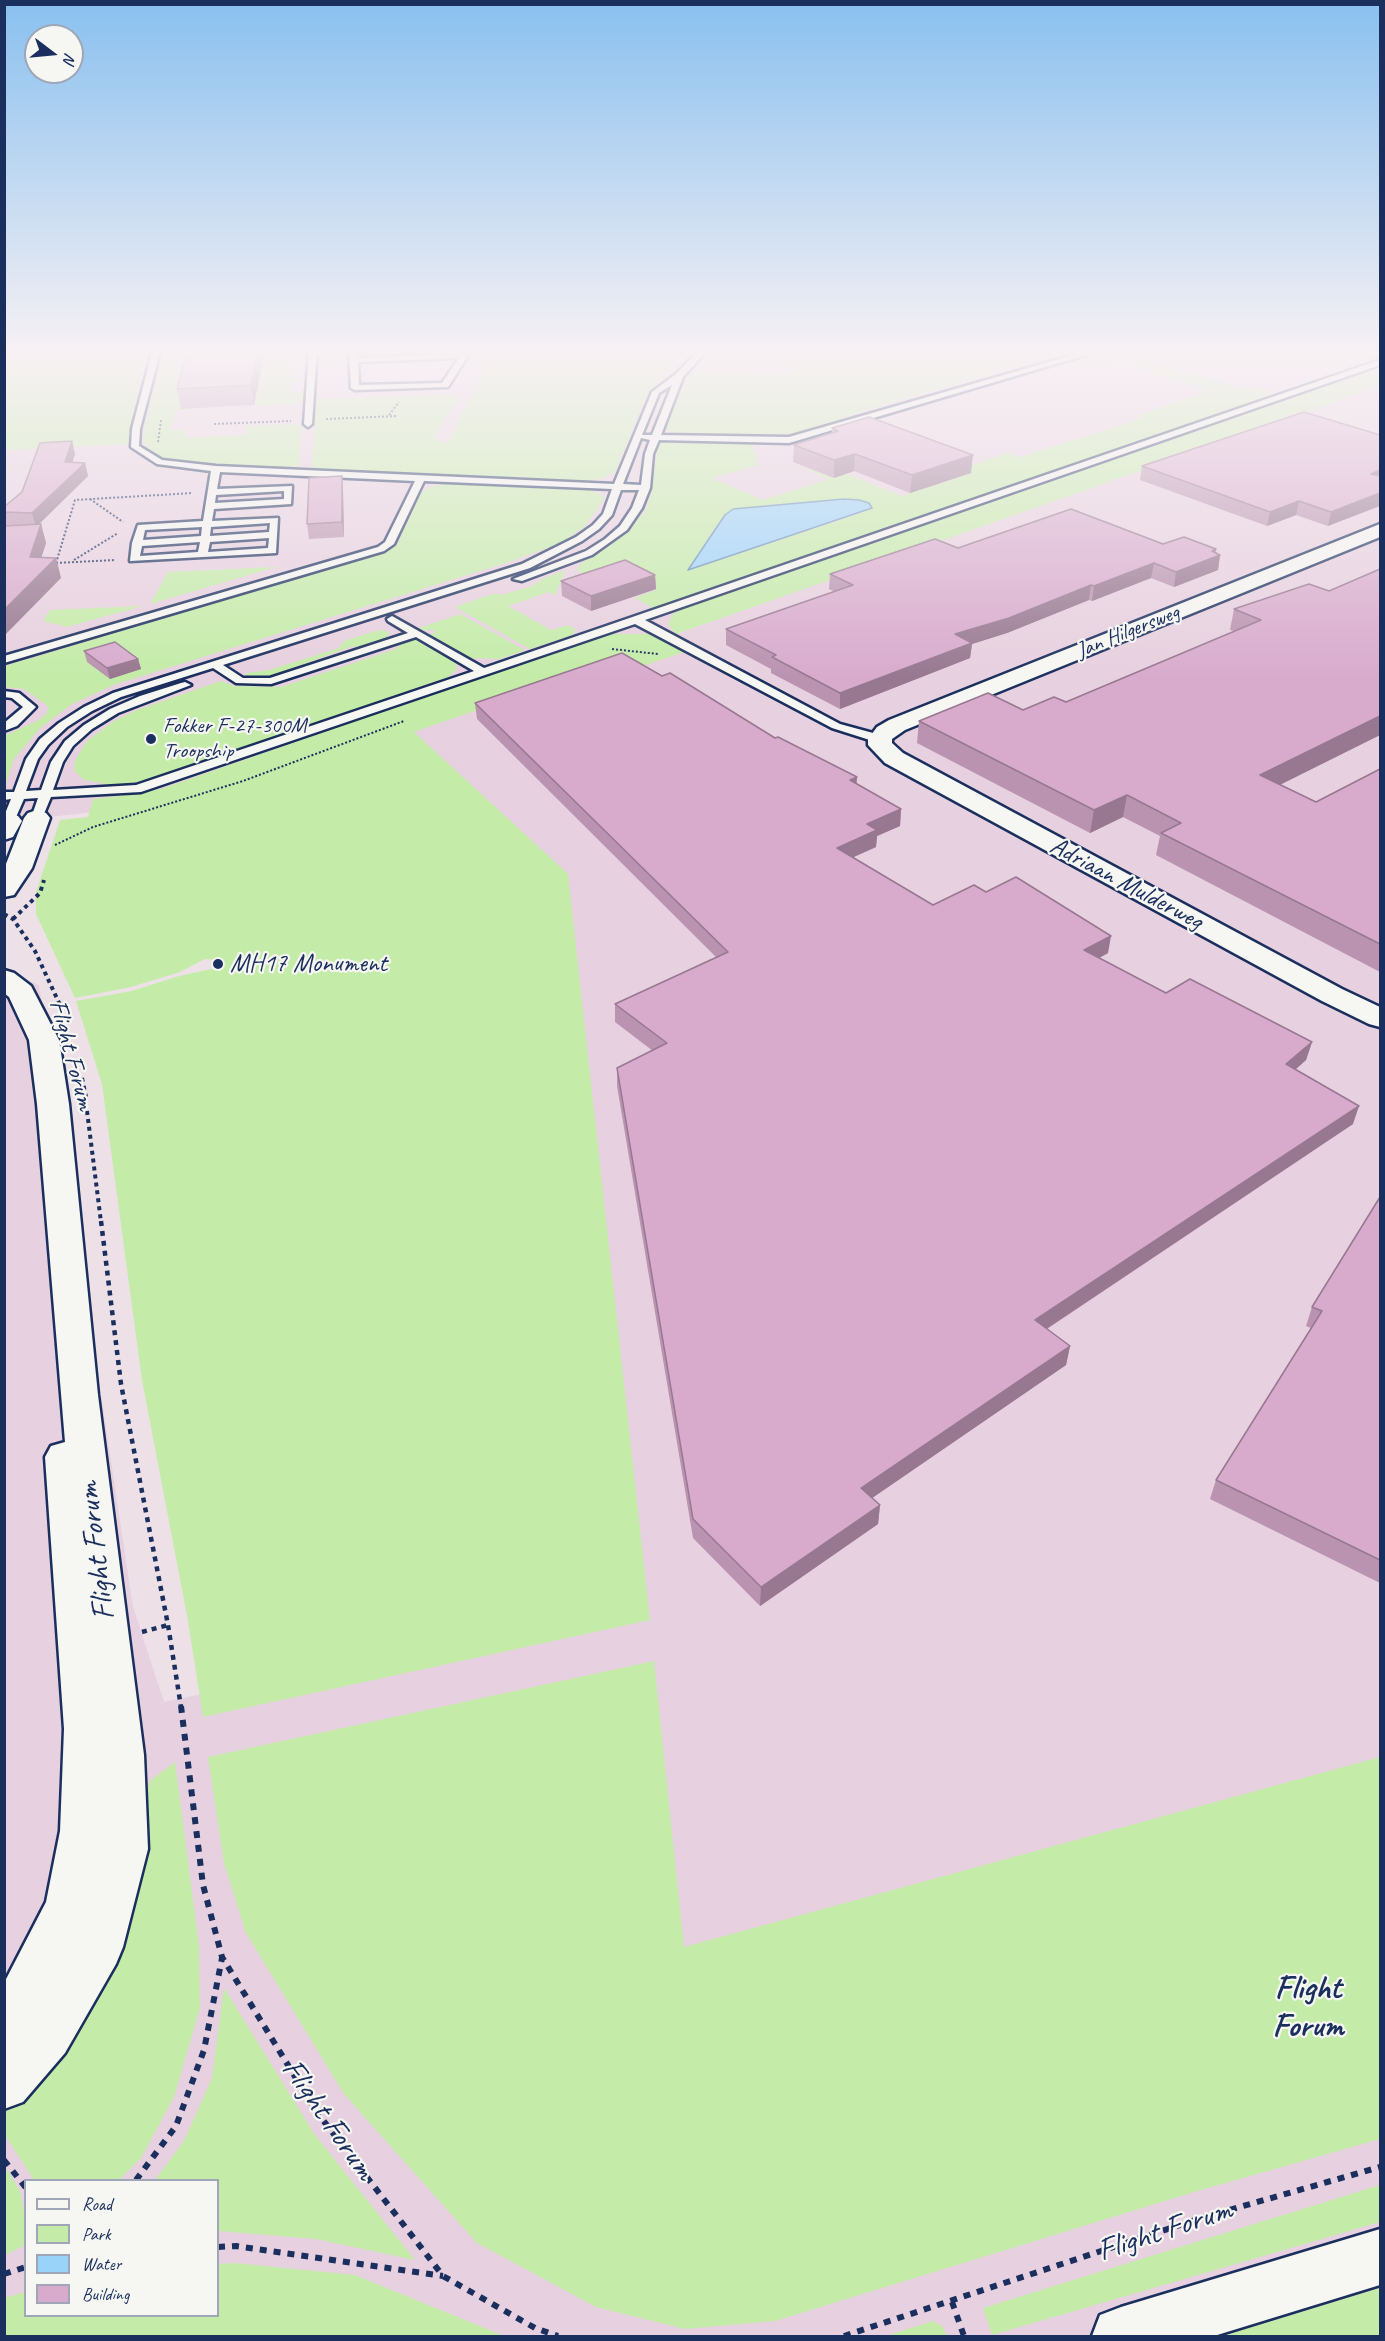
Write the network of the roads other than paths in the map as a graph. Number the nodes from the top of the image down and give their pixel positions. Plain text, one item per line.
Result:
1 (154, 458) edge
2 (629, 458) edge
3 (649, 458) edge
4 (1104, 458) edge
5 (216, 470) junction
6 (421, 478) junction
7 (618, 486) junction
8 (645, 488) junction
9 (212, 492) junction
10 (210, 506) junction
11 (207, 524) junction
12 (1380, 530) edge
13 (274, 535) junction
14 (205, 539) junction
15 (137, 543) junction
16 (203, 555) junction
17 (392, 619) junction
18 (636, 620) junction
19 (417, 634) junction
20 (4, 660) edge
21 (215, 664) junction
22 (226, 672) junction
23 (483, 672) junction
24 (4, 694) edge
25 (4, 728) edge
26 (880, 740) junction
27 (18, 796) junction
28 (41, 806) junction
29 (6, 816) edge
30 (4, 889) edge
31 (9, 993) edge
32 (1380, 1018) edge
33 (4, 2024) edge
34 (4, 2083) edge
35 (1380, 2258) edge
36 (1133, 2335) edge

1 - 5 lane
2 - 7 lane
3 - 8 lane
4 - 18 lane
5 - 6 lane
5 - 9 lane
6 - 7 lane
6 - 20 lane
7 - 8 lane
7 - 21 lane
8 - 17 lane
9 - 10 lane
9 - 10 lane
10 - 11 lane
11 - 13 lane
11 - 14 lane
11 - 15 lane
12 - 26 street, Jan Hilgersweg
13 - 14 lane
13 - 16 lane
14 - 15 lane
14 - 16 lane
15 - 16 lane
17 - 19 lane
17 - 22 lane
18 - 23 lane
18 - 26 lane
19 - 22 lane
19 - 23 lane
21 - 22 lane
21 - 27 lane
22 - 28 lane
23 - 28 lane
24 - 25 lane
26 - 32 street, Adriaan Mulderweg
27 - 28 lane
27 - 29 lane
27 - 29 lane
28 - 30 street
31 - 33 street, Flight Forum
31 - 34 street, Flight Forum
35 - 36 street

